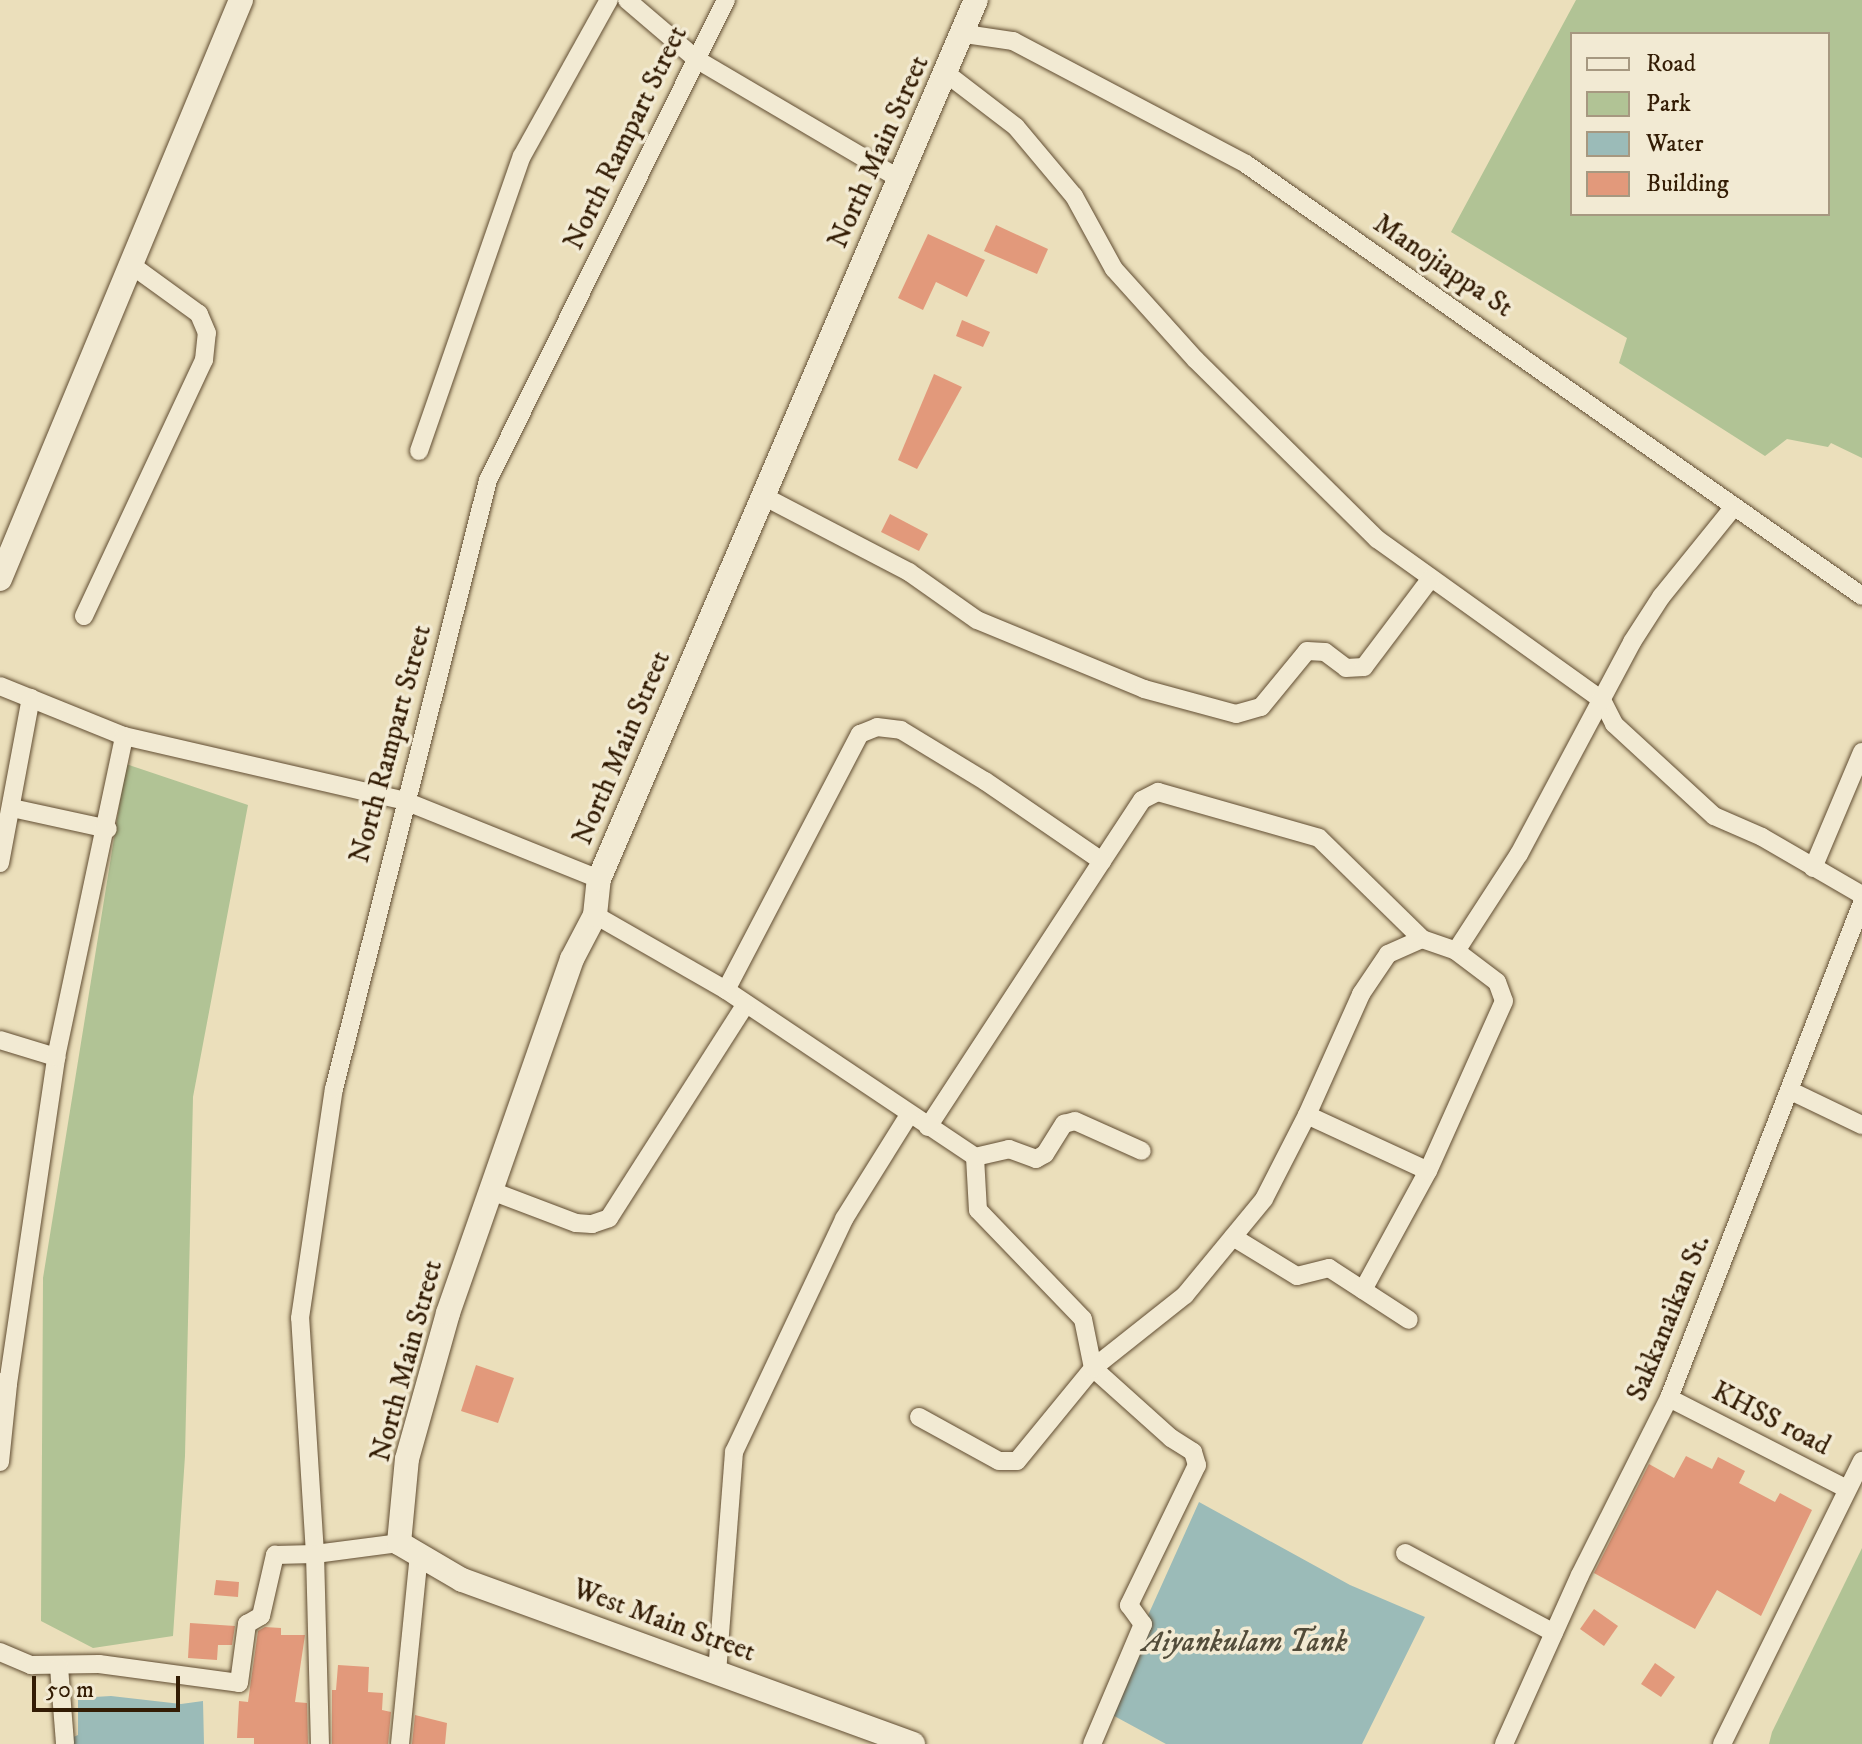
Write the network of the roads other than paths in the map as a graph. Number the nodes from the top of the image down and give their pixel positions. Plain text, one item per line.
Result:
1 (241, 0) edge
2 (609, 0) edge
3 (627, 0) edge
4 (726, 0) edge
5 (976, 0) edge
6 (965, 34) junction
7 (696, 59) junction
8 (947, 74) junction
9 (900, 179) junction
10 (130, 264) junction
11 (419, 451) dead end
12 (761, 495) junction
13 (1732, 509) junction
14 (1431, 578) junction
15 (0, 579) edge
16 (1862, 596) edge
17 (84, 616) dead end
18 (0, 686) edge
19 (31, 698) junction
20 (1602, 700) junction
21 (132, 738) junction
22 (1862, 752) edge
23 (405, 801) junction
24 (12, 808) junction
25 (108, 829) junction
26 (1102, 861) junction
27 (0, 863) edge
28 (1820, 872) junction
29 (599, 879) junction
30 (1862, 895) edge
31 (1862, 903) edge
32 (595, 915) junction
33 (1422, 939) junction
34 (1456, 951) junction
35 (726, 990) junction
36 (746, 1004) junction
37 (0, 1040) edge
38 (56, 1057) junction
39 (1791, 1091) junction
40 (909, 1115) junction
41 (1307, 1115) junction
42 (1862, 1125) edge
43 (928, 1127) junction
44 (1142, 1151) dead end
45 (975, 1157) junction
46 (1428, 1171) junction
47 (489, 1190) junction
48 (1233, 1237) junction
49 (1363, 1290) junction
50 (1409, 1320) dead end
51 (1093, 1368) junction
52 (4, 1383) edge
53 (1669, 1398) junction
54 (919, 1417) dead end
55 (1862, 1461) edge
56 (0, 1462) edge
57 (1847, 1489) junction
58 (409, 1549) junction
59 (1405, 1553) dead end
60 (315, 1554) junction
61 (1554, 1633) junction
62 (0, 1652) edge
63 (59, 1667) junction
64 (717, 1673) junction
65 (864, 1735) edge
66 (65, 1744) edge
67 (320, 1744) edge
68 (400, 1744) edge
69 (913, 1744) edge
70 (1092, 1744) edge
71 (1504, 1744) edge
72 (1722, 1744) edge

1 - 10 street
2 - 11 street
3 - 7 street
4 - 7 street, North Rampart Street
5 - 6 street, North Main Street
6 - 8 street, North Main Street
6 - 13 street, Manojiappa St
7 - 9 street
7 - 23 street, North Rampart Street
8 - 9 street, North Main Street
8 - 14 street
9 - 12 street, North Main Street
10 - 15 street
10 - 17 street
12 - 14 street
12 - 29 street, North Main Street
13 - 16 street, Manojiappa St
13 - 20 street
14 - 20 street
18 - 19 street
19 - 21 street
19 - 24 street
20 - 28 street
20 - 34 street
21 - 23 street
21 - 25 street
22 - 28 street
23 - 29 street
23 - 60 street, North Rampart Street
24 - 25 street
24 - 27 street
25 - 38 street
26 - 33 street
26 - 35 street
26 - 43 street
28 - 30 street
29 - 32 street, North Main Street
31 - 39 street, Sakkanaikan St.
32 - 35 street
32 - 47 street, North Main Street
33 - 34 street
33 - 41 street
34 - 46 street
35 - 36 street
36 - 40 street
36 - 47 street
37 - 38 street
38 - 52 street
39 - 42 street
39 - 53 street, Sakkanaikan St.
40 - 43 street
40 - 64 street
41 - 46 street
41 - 48 street
43 - 45 street
44 - 45 street
45 - 51 street
46 - 49 street
47 - 58 street, North Main Street
48 - 49 street
48 - 51 street
49 - 50 street
51 - 54 street
51 - 70 street
52 - 56 street
53 - 57 street, KHSS road
53 - 61 street, Sakkanaikan St.
55 - 57 street
57 - 72 street
58 - 60 street
58 - 64 street, West Main Street
58 - 68 street
59 - 61 street
60 - 63 street
60 - 67 street, North Rampart Street
61 - 71 street, Sakkanaikan St.
62 - 63 street
63 - 66 street
64 - 65 street, West Main Street
65 - 69 street, West Main Street

